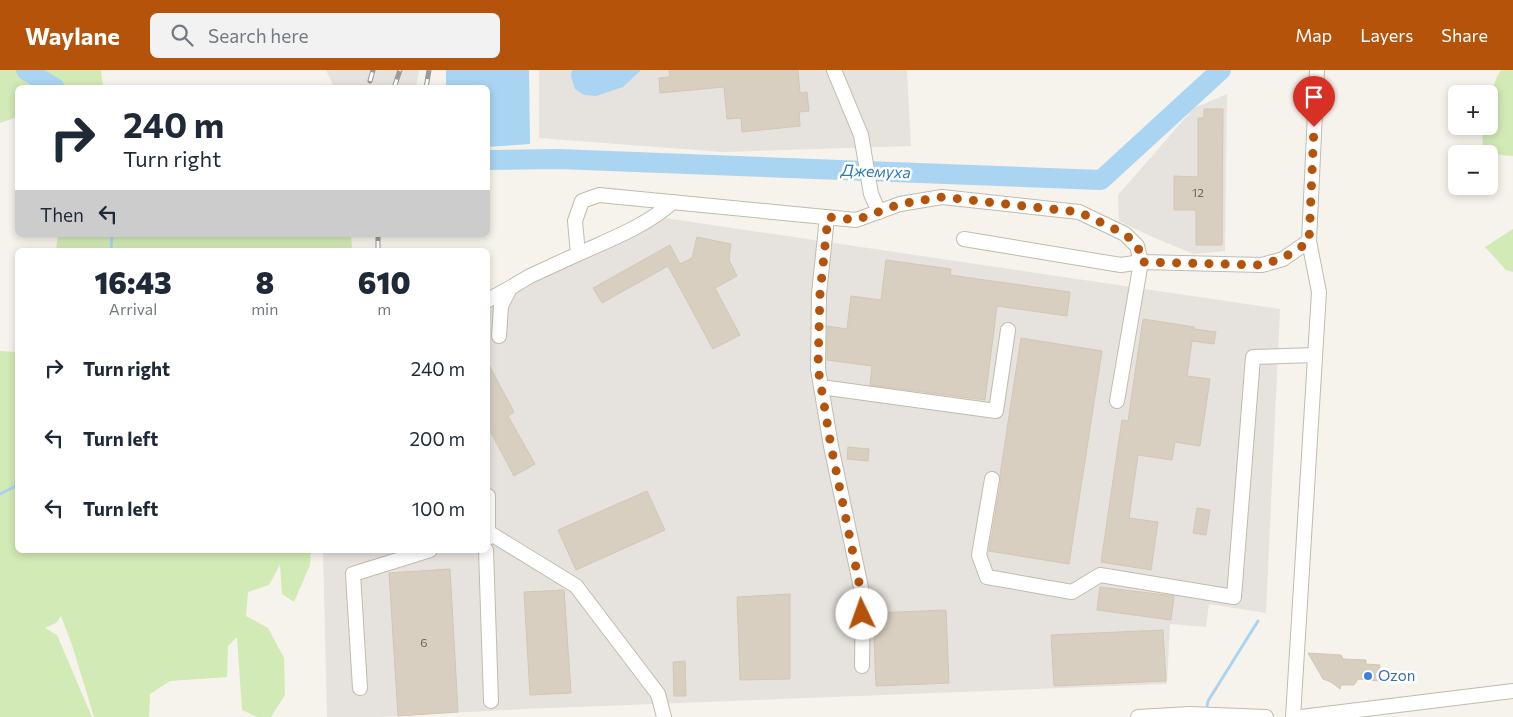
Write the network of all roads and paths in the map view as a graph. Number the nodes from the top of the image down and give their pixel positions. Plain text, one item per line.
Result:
1 (834, 70) edge
2 (1316, 70) edge
3 (673, 202) junction
4 (879, 212) junction
5 (828, 217) junction
6 (964, 239) dead end
7 (1309, 242) junction
8 (578, 254) junction
9 (1141, 262) junction
10 (510, 288) junction
11 (490, 299) edge
12 (1008, 330) dead end
13 (499, 336) dead end
14 (1315, 355) junction
15 (821, 387) junction
16 (1117, 401) dead end
17 (992, 479) dead end
18 (490, 535) edge
19 (420, 553) edge
20 (486, 553) edge
21 (862, 666) dead end
22 (360, 688) dead end
23 (1513, 691) edge
24 (491, 701) dead end
25 (1166, 716) edge
26 (664, 717) edge
27 (1138, 717) edge
28 (1266, 717) edge
29 (1293, 717) edge
30 (1301, 717) edge

1 - 4 street
2 - 7 street
3 - 5 street
3 - 8 street
3 - 8 street
4 - 5 street
4 - 9 street
5 - 15 street
6 - 9 street
7 - 9 street
7 - 14 street
8 - 10 street
9 - 16 street
10 - 11 street
10 - 13 street
12 - 15 street
14 - 17 street
14 - 29 street
15 - 21 street
18 - 26 street
19 - 22 street
20 - 24 street
23 - 30 street
25 - 27 street
25 - 28 street

